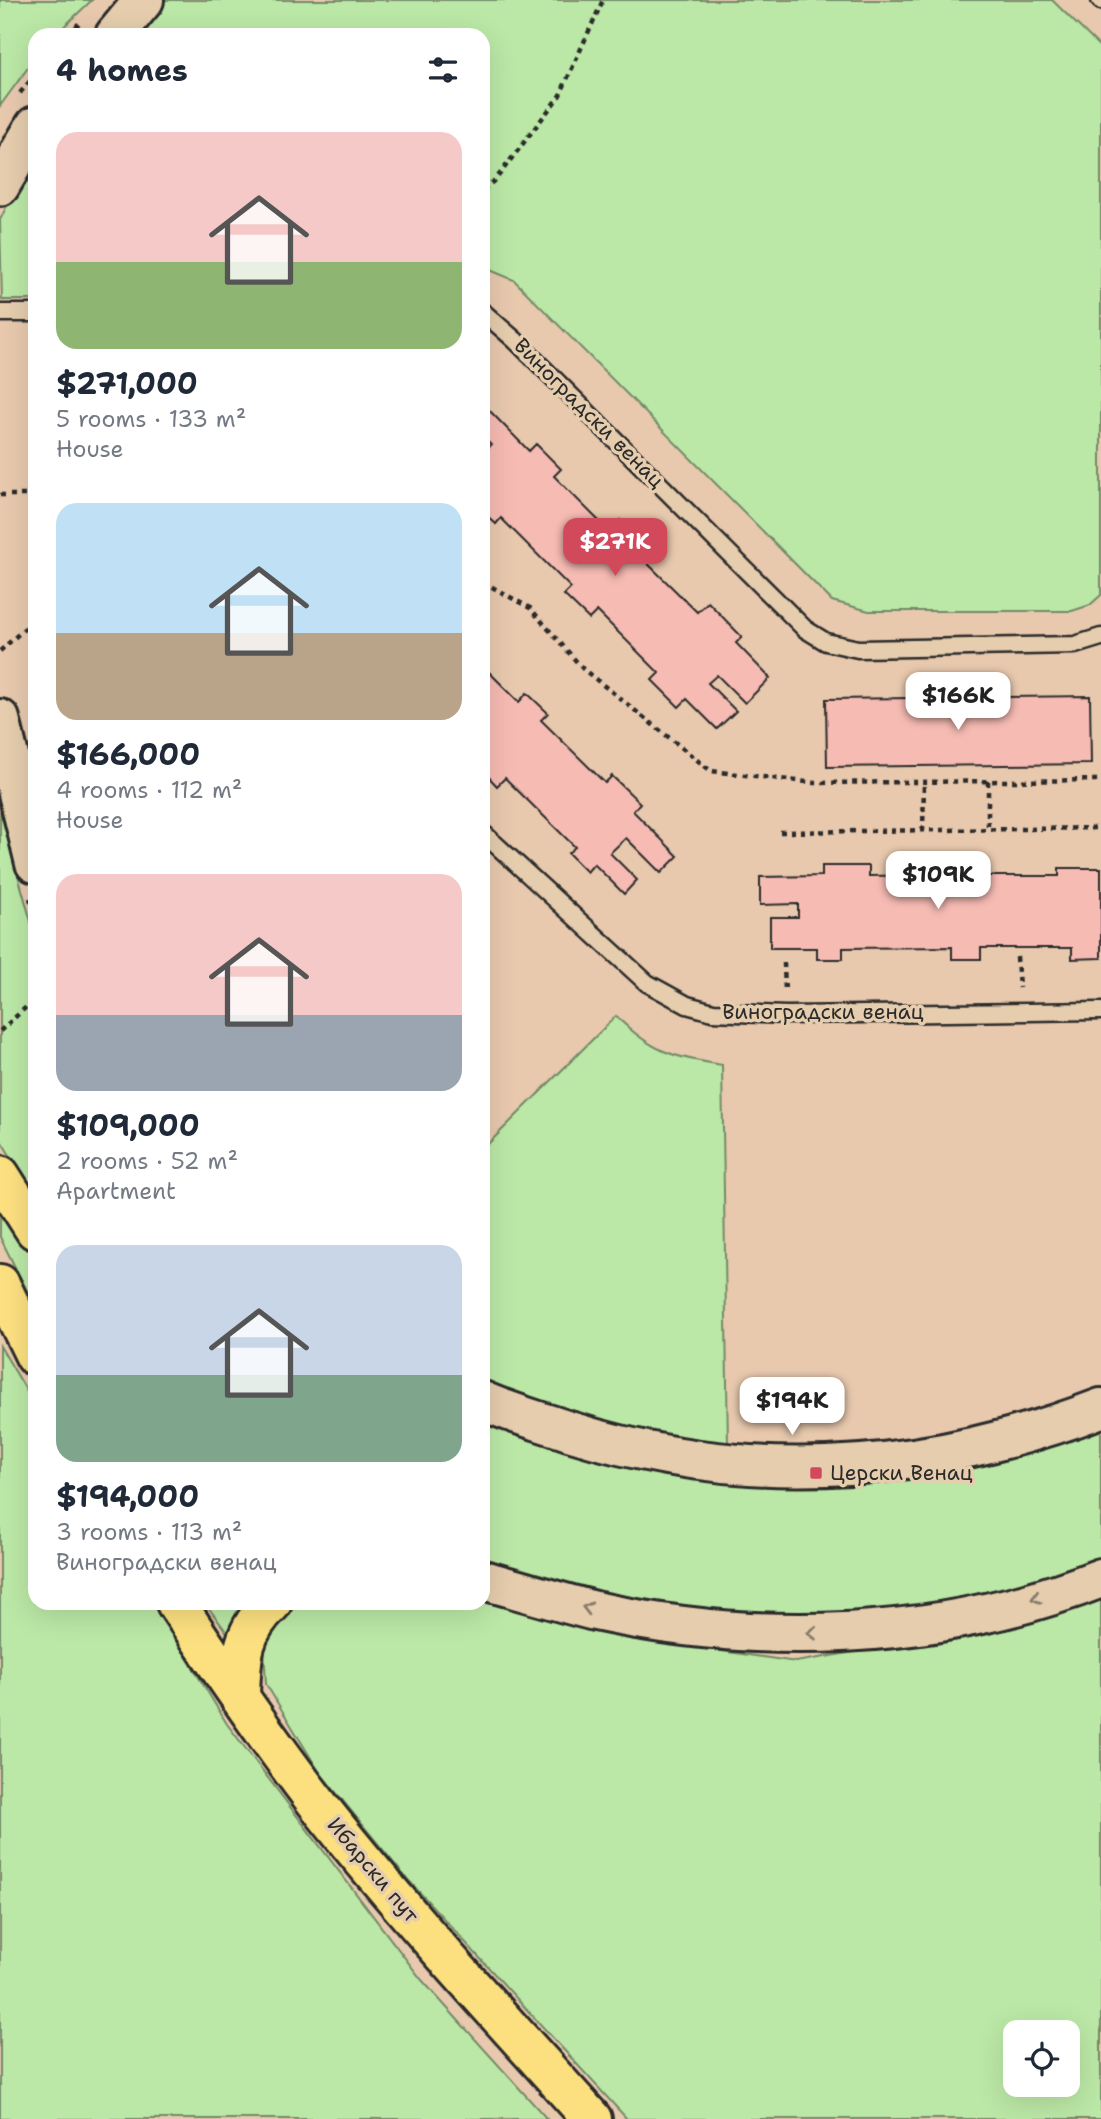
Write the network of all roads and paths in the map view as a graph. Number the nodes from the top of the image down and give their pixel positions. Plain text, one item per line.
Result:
1 (144, 0) edge
2 (603, 0) edge
3 (121, 28) edge
4 (28, 138) edge
5 (490, 184) edge
6 (0, 186) edge
7 (0, 313) edge
8 (28, 313) edge
9 (490, 318) edge
10 (0, 495) edge
11 (28, 495) edge
12 (490, 586) edge
13 (28, 625) edge
14 (1101, 637) edge
15 (0, 651) edge
16 (0, 719) edge
17 (1101, 780) edge
18 (988, 781) junction
19 (924, 782) junction
20 (1101, 828) edge
21 (988, 830) junction
22 (923, 831) junction
23 (780, 832) dead end
24 (28, 834) edge
25 (490, 839) edge
26 (28, 1005) edge
27 (1101, 1011) edge
28 (0, 1031) edge
29 (0, 1175) edge
30 (28, 1219) edge
31 (0, 1284) edge
32 (28, 1342) edge
33 (490, 1403) edge
34 (1101, 1409) edge
35 (1101, 1578) edge
36 (490, 1582) edge
37 (181, 1610) edge
38 (266, 1610) edge
39 (240, 1698) junction
40 (592, 2119) edge

1 - 3 street
2 - 5 path
4 - 6 street
7 - 8 lane
9 - 14 lane, Виноградски венац
10 - 11 path
12 - 19 path
13 - 15 path
16 - 24 street
17 - 18 path
18 - 19 path
18 - 21 path
19 - 22 path
20 - 21 path
21 - 22 path
22 - 23 path
25 - 27 lane, Виноградски венац
26 - 28 path
29 - 30 main road
31 - 32 main road
33 - 34 street
35 -> 36 street
37 - 39 main road, Ибарски пут
38 - 39 main road
39 - 40 main road, Ибарски пут

